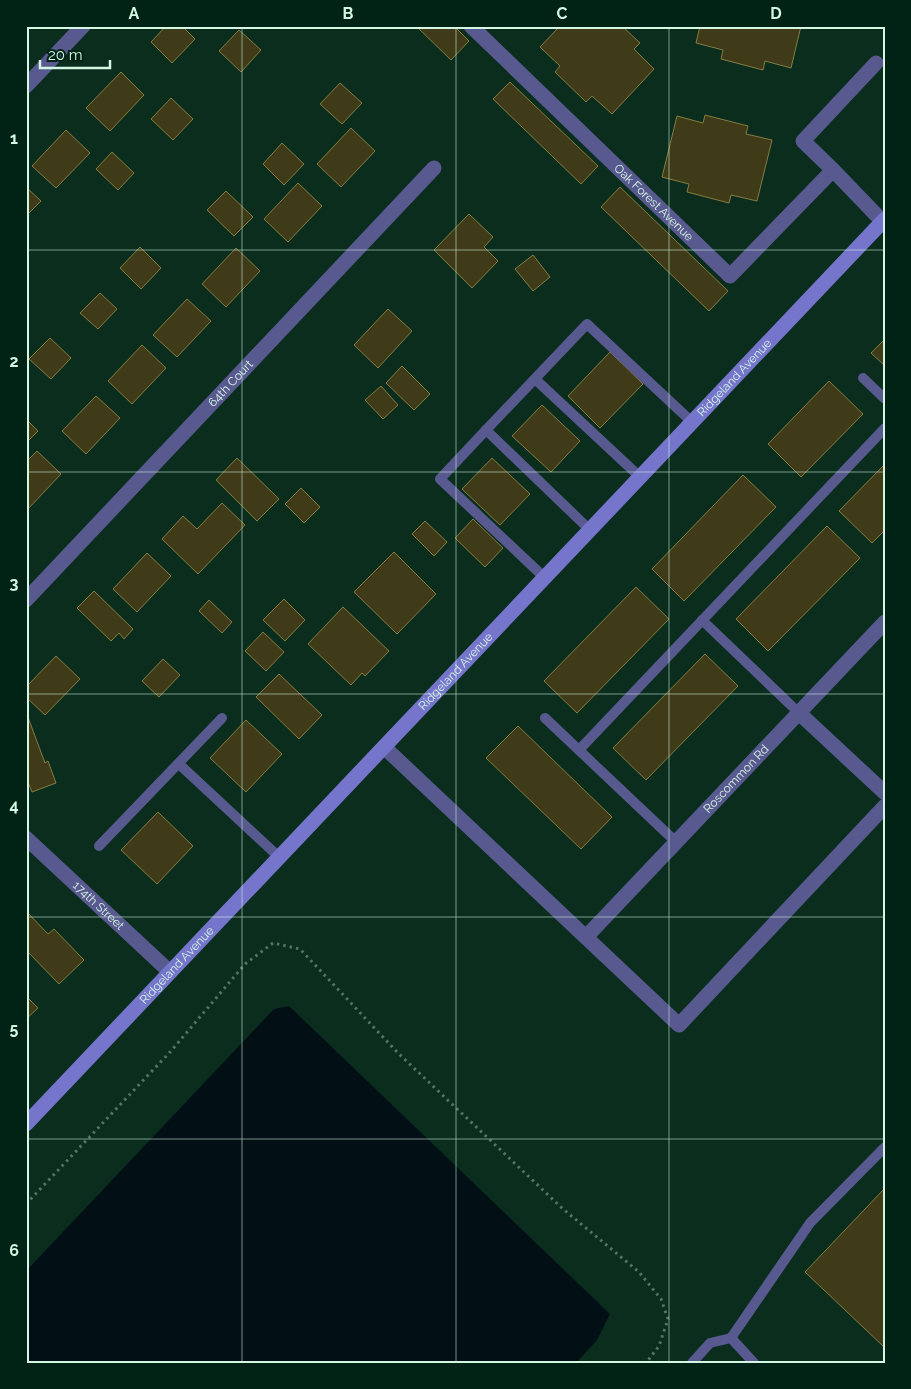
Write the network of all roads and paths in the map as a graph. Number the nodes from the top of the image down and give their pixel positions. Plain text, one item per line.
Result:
1 (83, 26) edge
2 (471, 26) edge
3 (876, 62) dead end
4 (26, 86) edge
5 (434, 168) dead end
6 (832, 170) junction
7 (884, 222) edge
8 (862, 378) dead end
9 (535, 379) junction
10 (885, 399) edge
11 (692, 422) junction
12 (885, 428) edge
13 (486, 430) junction
14 (640, 477) junction
15 (590, 530) junction
16 (544, 578) junction
17 (26, 600) edge
18 (702, 620) junction
19 (885, 622) edge
20 (799, 713) junction
21 (222, 718) dead end
22 (545, 718) dead end
23 (384, 747) junction
24 (578, 750) junction
25 (179, 764) junction
26 (885, 793) edge
27 (885, 806) edge
28 (26, 838) edge
29 (676, 842) junction
30 (99, 846) dead end
31 (279, 857) junction
32 (586, 937) junction
33 (170, 972) junction
34 (26, 1124) edge
35 (885, 1147) edge
36 (26, 1204) edge
37 (731, 1338) junction
38 (646, 1363) edge
39 (692, 1363) edge
40 (754, 1363) edge

1 - 4 street
2 - 6 street, Oak Forest Avenue
3 - 6 street
5 - 17 street, 64th Court
6 - 7 street
7 - 11 street, Ridgeland Avenue
8 - 10 lane
9 - 11 lane
9 - 13 lane
9 - 14 lane
11 - 14 street, Ridgeland Avenue
12 - 18 lane
13 - 15 lane
13 - 16 lane
14 - 15 street, Ridgeland Avenue
15 - 16 street, Ridgeland Avenue
16 - 23 street, Ridgeland Avenue
18 - 20 lane
18 - 24 lane
19 - 20 street, Roscommon Rd
20 - 26 street
20 - 29 street, Roscommon Rd
21 - 25 lane
22 - 24 lane
23 - 31 street, Ridgeland Avenue
23 - 32 street
24 - 29 lane
25 - 30 lane
25 - 31 lane
27 - 32 street
28 - 33 street, 174th Street
29 - 32 street, Roscommon Rd
31 - 33 street, Ridgeland Avenue
33 - 34 street, Ridgeland Avenue
35 - 37 lane
36 - 38 path
37 - 39 lane
37 - 40 lane

